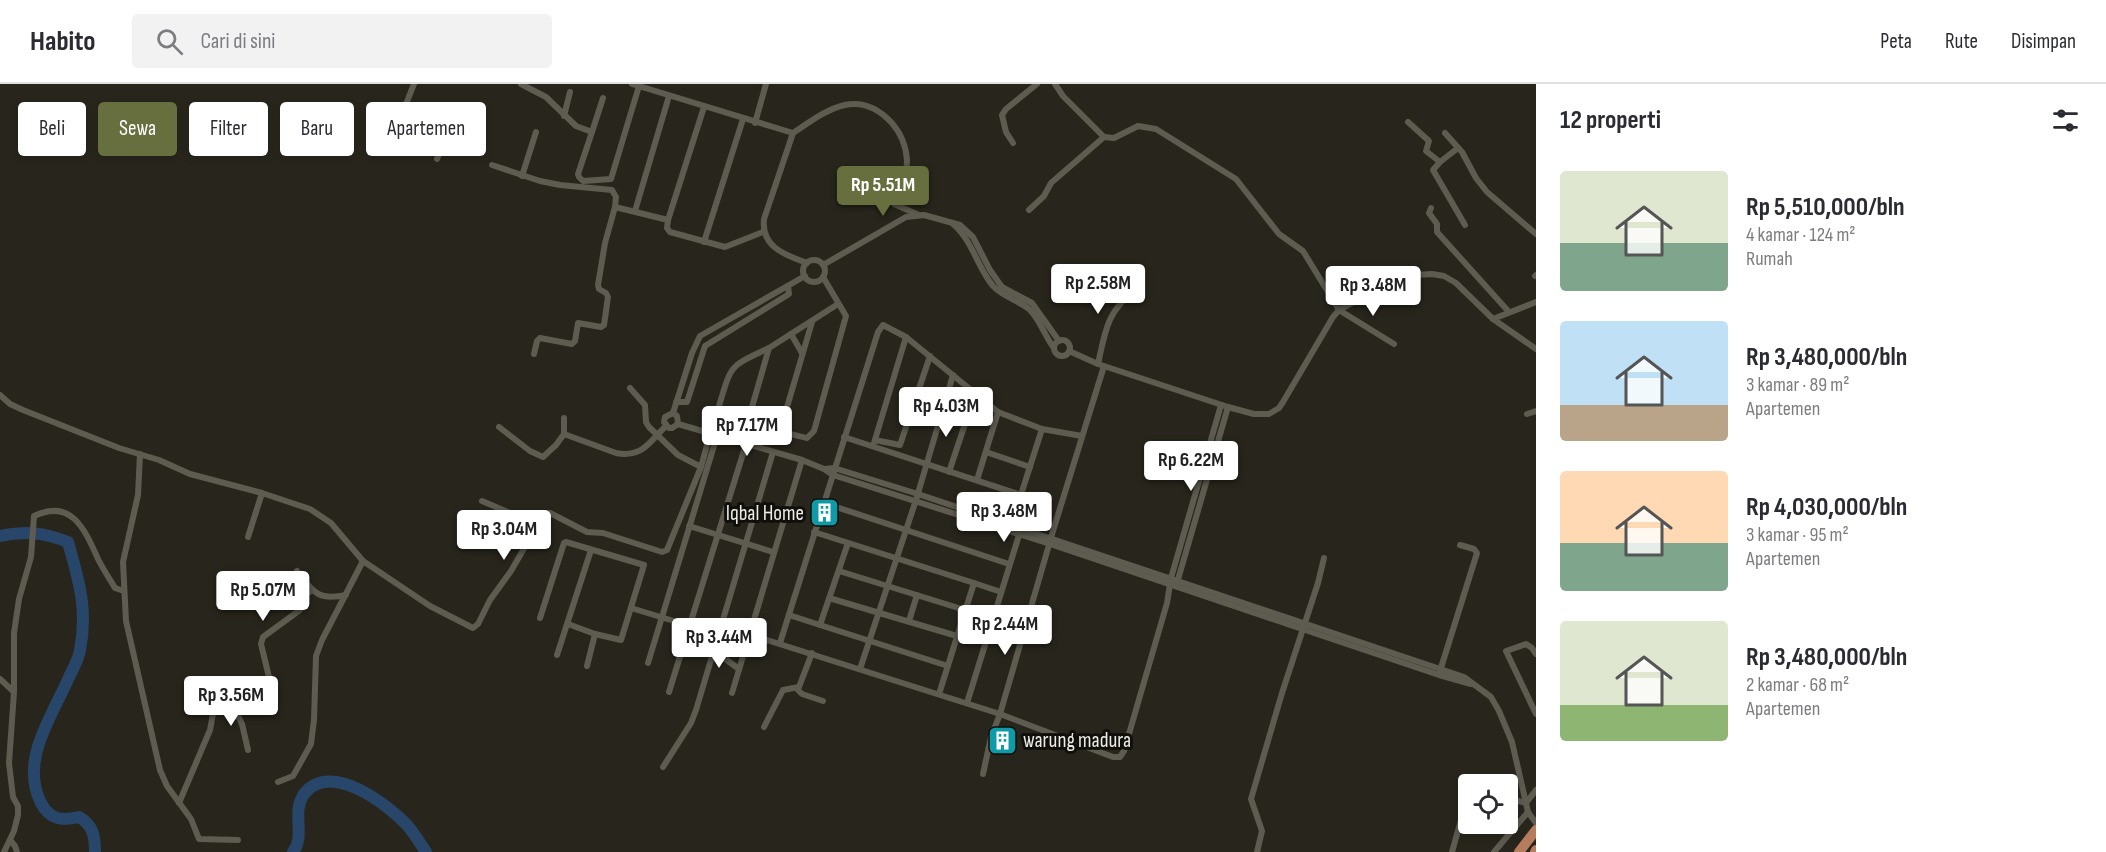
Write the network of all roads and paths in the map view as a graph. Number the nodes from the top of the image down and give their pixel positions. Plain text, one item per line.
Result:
1 (414, 84) edge
2 (521, 84) edge
3 (766, 84) edge
4 (1037, 84) edge
5 (1054, 84) edge
6 (635, 85) edge
7 (570, 92) dead end
8 (669, 96) junction
9 (603, 98) dead end
10 (704, 107) junction
11 (564, 116) junction
12 (743, 119) junction
13 (1408, 122) dead end
14 (756, 123) junction
15 (536, 132) dead end
16 (592, 132) junction
17 (793, 133) junction
18 (1445, 133) dead end
19 (1104, 137) junction
20 (1013, 143) dead end
21 (1458, 148) junction
22 (437, 159) dead end
23 (1440, 162) junction
24 (492, 165) dead end
25 (522, 176) junction
26 (615, 207) junction
27 (1431, 208) dead end
28 (1029, 210) dead end
29 (635, 211) junction
30 (919, 215) junction
31 (668, 220) junction
32 (951, 223) junction
33 (1465, 225) dead end
34 (763, 232) junction
35 (1536, 234) edge
36 (704, 242) junction
37 (807, 263) junction
38 (823, 266) junction
39 (805, 276) junction
40 (823, 277) junction
41 (788, 286) junction
42 (1136, 290) dead end
43 (1536, 302) edge
44 (756, 304) junction
45 (838, 304) junction
46 (1339, 310) junction
47 (761, 312) junction
48 (1508, 313) junction
49 (1494, 319) junction
50 (727, 320) junction
51 (812, 322) junction
52 (732, 328) junction
53 (791, 334) junction
54 (906, 337) junction
55 (1059, 340) junction
56 (1394, 344) dead end
57 (769, 348) junction
58 (1054, 348) junction
59 (1536, 349) edge
60 (1069, 351) junction
61 (692, 353) junction
62 (802, 353) junction
63 (534, 354) dead end
64 (930, 356) junction
65 (701, 357) junction
66 (1101, 365) junction
67 (953, 375) junction
68 (630, 388) dead end
69 (975, 394) junction
70 (0, 395) edge
71 (676, 402) junction
72 (1224, 406) junction
73 (1536, 411) edge
74 (998, 412) junction
75 (672, 413) junction
76 (1527, 414) dead end
77 (564, 418) dead end
78 (748, 421) junction
79 (678, 424) junction
80 (666, 426) junction
81 (499, 427) dead end
82 (1042, 429) junction
83 (780, 431) junction
84 (564, 434) junction
85 (656, 435) junction
86 (714, 435) junction
87 (1082, 436) junction
88 (844, 437) junction
89 (874, 443) junction
90 (746, 444) junction
91 (773, 452) junction
92 (986, 452) junction
93 (140, 454) junction
94 (802, 460) junction
95 (926, 464) junction
96 (701, 467) junction
97 (1030, 467) junction
98 (833, 471) junction
99 (950, 472) junction
100 (977, 480) junction
101 (262, 493) junction
102 (1021, 495) junction
103 (917, 497) junction
104 (482, 501) dead end
105 (824, 503) junction
106 (536, 524) junction
107 (689, 526) junction
108 (1010, 528) junction
109 (906, 531) junction
110 (1020, 531) junction
111 (814, 532) junction
112 (717, 536) junction
113 (248, 537) dead end
114 (1050, 541) junction
115 (848, 543) junction
116 (745, 544) junction
117 (1460, 545) dead end
118 (591, 550) junction
119 (773, 552) junction
120 (1324, 558) dead end
121 (897, 559) junction
122 (363, 561) junction
123 (1010, 564) junction
124 (297, 571) dead end
125 (838, 571) junction
126 (1174, 582) junction
127 (974, 583) junction
128 (888, 586) junction
129 (312, 590) junction
130 (124, 591) junction
131 (1001, 592) junction
132 (346, 595) junction
133 (917, 595) junction
134 (830, 598) junction
135 (631, 608) junction
136 (965, 610) junction
137 (879, 612) junction
138 (789, 615) junction
139 (661, 617) junction
140 (540, 618) dead end
141 (909, 621) junction
142 (568, 624) junction
143 (820, 625) junction
144 (691, 626) junction
145 (1303, 626) junction
146 (990, 627) junction
147 (595, 634) junction
148 (718, 634) junction
149 (957, 636) junction
150 (1023, 636) junction
151 (869, 641) junction
152 (780, 643) junction
153 (746, 644) junction
154 (713, 650) junction
155 (812, 653) junction
156 (1536, 654) edge
157 (557, 655) dead end
158 (648, 663) dead end
159 (587, 666) dead end
160 (948, 666) junction
161 (739, 669) junction
162 (860, 669) junction
163 (1439, 672) junction
164 (269, 677) dead end
165 (0, 679) edge
166 (797, 689) junction
167 (14, 692) junction
168 (669, 692) dead end
169 (732, 693) dead end
170 (939, 694) junction
171 (823, 701) dead end
172 (967, 703) junction
173 (1000, 714) junction
174 (1536, 714) edge
175 (764, 727) dead end
176 (248, 750) dead end
177 (9, 763) junction
178 (0, 764) edge
179 (663, 767) dead end
180 (983, 774) dead end
181 (278, 782) dead end
182 (1536, 790) edge
183 (1518, 801) edge
184 (179, 803) junction
185 (1526, 803) junction
186 (1528, 812) junction
187 (1536, 823) edge
188 (1536, 830) edge
189 (1458, 831) edge
190 (10, 840) junction
191 (238, 840) dead end
192 (4, 852) edge
193 (17, 852) edge
194 (1257, 852) edge
195 (1452, 852) edge
196 (1494, 852) edge
197 (1519, 852) edge

1 - 22 street
2 - 11 street
3 - 14 street
4 - 20 street
5 - 19 street
6 - 8 street
6 - 16 street
7 - 11 street
8 - 10 street
8 - 29 street
9 - 16 street
10 - 12 street
10 - 31 street
11 - 16 street
12 - 14 street
12 - 36 street
13 - 23 street
14 - 17 street
15 - 25 street
17 - 30 street
17 - 34 street
18 - 21 street
19 - 28 street
19 - 46 street
21 - 23 street
21 - 35 street
23 - 33 street
24 - 25 street
25 - 26 street
26 - 29 street
26 - 63 street
27 - 48 street
29 - 31 street
30 - 32 street
30 - 38 street
31 - 36 street
32 - 55 street
32 - 58 street
34 - 36 street
34 - 37 street
37 - 38 street
37 - 39 street
38 - 40 street
39 - 40 street
39 - 41 street
40 - 45 street
41 - 44 street
41 - 47 street
42 - 66 street
43 - 48 street
44 - 47 street
44 - 50 street
45 - 51 street
45 - 83 street
46 - 49 street
46 - 56 street
46 - 72 street
47 - 52 street
48 - 49 street
49 - 59 street
50 - 52 street
50 - 61 street
51 - 53 street
51 - 62 street
52 - 65 street
53 - 57 street
53 - 62 street
54 - 64 street
54 - 88 street
54 - 89 street
55 - 58 street
55 - 60 street
57 - 78 street
57 - 78 street
58 - 60 street
60 - 66 street
61 - 65 street
61 - 71 street
62 - 83 street
64 - 67 street
64 - 89 street
65 - 71 street
66 - 72 street
66 - 87 street
67 - 69 street
67 - 95 street
68 - 85 street
69 - 74 street
69 - 99 street
70 - 93 street
71 - 75 street
72 - 126 street
73 - 76 street
74 - 82 street
74 - 92 street
75 - 79 street
75 - 80 street
77 - 84 street
78 - 83 street
79 - 80 street
79 - 86 street
80 - 85 street
81 - 84 street
82 - 87 street
82 - 97 street
84 - 85 street
85 - 96 street
86 - 90 street
86 - 96 street
86 - 107 street
87 - 114 street
88 - 89 street
88 - 98 street
89 - 95 street
90 - 91 street
90 - 112 street
91 - 94 street
91 - 116 street
92 - 97 street
92 - 100 street
93 - 101 street
93 - 130 street
94 - 98 street
94 - 119 street
95 - 99 street
95 - 103 street
96 - 106 street
97 - 102 street
98 - 103 street
98 - 105 street
99 - 100 street
100 - 102 street
101 - 113 street
101 - 122 street
102 - 108 street
103 - 108 street
103 - 109 street
104 - 106 street
105 - 109 street
105 - 111 street
106 - 122 street
107 - 112 street
107 - 139 street
108 - 110 street
109 - 121 street
109 - 123 street
110 - 114 street
110 - 123 street
111 - 115 street
111 - 138 street
112 - 116 street
112 - 144 street
114 - 126 street
114 - 150 street
115 - 121 street
115 - 125 street
116 - 119 street
116 - 148 street
117 - 163 street
118 - 135 street
118 - 140 street
118 - 142 street
119 - 153 street
120 - 145 street
121 - 127 street
121 - 128 street
122 - 132 street
123 - 131 street
124 - 129 street
125 - 128 street
125 - 134 street
126 - 145 street
126 - 173 street
127 - 131 street
127 - 136 street
128 - 133 street
128 - 137 street
129 - 132 street
129 - 164 street
130 - 167 street
130 - 184 street
131 - 146 street
132 - 181 street
133 - 136 street
133 - 141 street
134 - 137 street
134 - 143 street
135 - 139 street
135 - 147 street
136 - 149 street
137 - 141 street
137 - 151 street
138 - 143 street
138 - 152 street
139 - 144 street
139 - 158 street
141 - 149 street
142 - 147 street
142 - 157 street
143 - 151 street
144 - 148 street
144 - 168 street
145 - 163 street
145 - 194 street
146 - 150 street
146 - 172 street
147 - 159 street
148 - 153 street
148 - 154 street
149 - 160 street
150 - 173 street
151 - 160 street
151 - 162 street
152 - 153 street
152 - 155 street
153 - 161 street
154 - 161 street
154 - 179 street
155 - 162 street
155 - 166 street
156 - 174 street
160 - 170 street
161 - 169 street
162 - 170 street
163 - 185 street
165 - 167 street
166 - 171 street
166 - 175 street
167 - 177 street
170 - 172 street
172 - 173 street
173 - 180 street
176 - 184 street
177 - 178 street
177 - 190 street
182 - 185 street
183 - 185 street
184 - 191 street
185 - 186 street
186 - 187 street
186 - 196 street
188 - 197 main road
189 - 195 street
190 - 192 street
190 - 193 street

